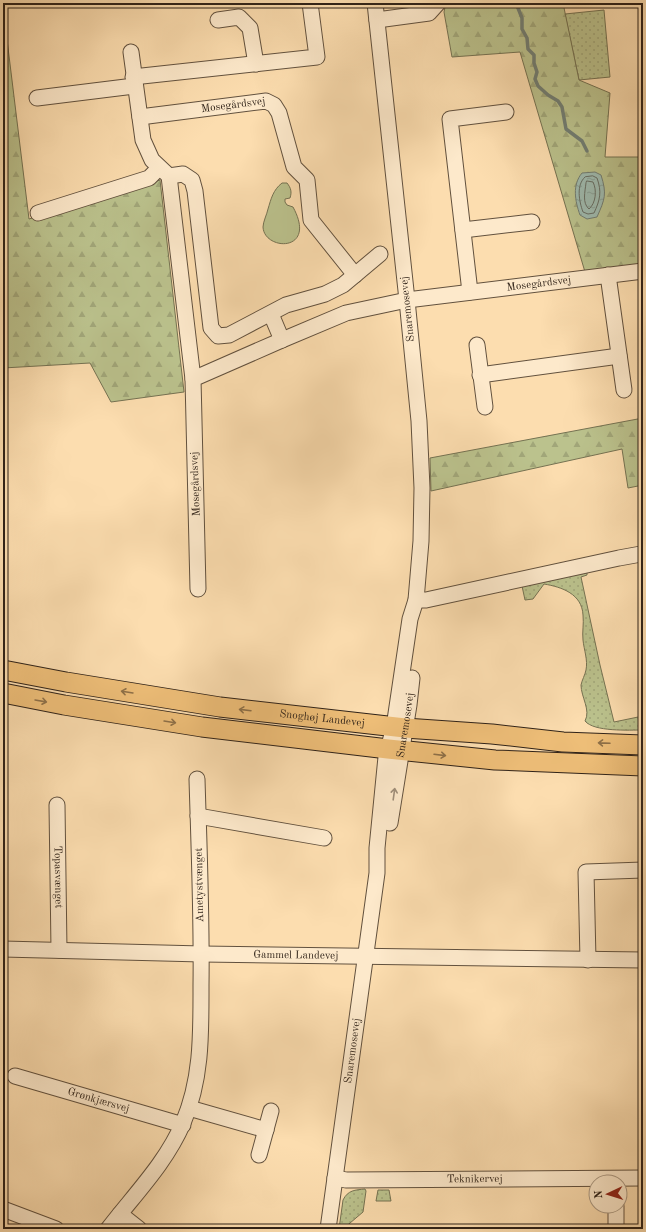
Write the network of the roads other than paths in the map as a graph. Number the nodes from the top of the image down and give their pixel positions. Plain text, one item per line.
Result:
1 (310, 3) edge
2 (375, 3) edge
3 (438, 3) edge
4 (218, 20) dead end
5 (377, 20) junction
6 (130, 52) dead end
7 (256, 64) junction
8 (134, 81) junction
9 (37, 98) dead end
10 (506, 112) dead end
11 (140, 117) junction
12 (164, 172) junction
13 (38, 213) dead end
14 (532, 222) dead end
15 (463, 230) junction
16 (380, 254) dead end
17 (643, 271) edge
18 (355, 275) junction
19 (608, 275) junction
20 (470, 292) junction
21 (407, 300) junction
22 (271, 314) junction
23 (282, 340) junction
24 (477, 346) dead end
25 (619, 356) junction
26 (480, 375) junction
27 (193, 379) junction
28 (624, 390) dead end
29 (485, 407) dead end
30 (643, 555) edge
31 (198, 589) dead end
32 (416, 600) junction
33 (3, 670) edge
34 (3, 694) edge
35 (397, 739) junction
36 (643, 745) edge
37 (643, 757) edge
38 (584, 764) junction
39 (643, 766) edge
40 (197, 780) dead end
41 (57, 805) dead end
42 (198, 816) junction
43 (324, 838) dead end
44 (643, 870) edge
45 (3, 949) edge
46 (59, 950) junction
47 (202, 954) junction
48 (366, 956) junction
49 (588, 960) junction
50 (643, 960) edge
51 (15, 1076) dead end
52 (189, 1108) junction
53 (271, 1111) dead end
54 (183, 1125) junction
55 (266, 1130) junction
56 (259, 1154) dead end
57 (335, 1178) junction
58 (643, 1178) edge
59 (628, 1179) edge
60 (588, 1180) edge
61 (3, 1209) edge
62 (120, 1214) junction
63 (616, 1214) edge
64 (56, 1229) edge
65 (108, 1229) edge
66 (140, 1229) edge
67 (328, 1229) edge
68 (616, 1229) edge

1 - 7 street
2 - 5 street, Snaremosevej
3 - 5 street
4 - 7 street
5 - 21 street, Snaremosevej
6 - 8 street, Mosegårdsvej
7 - 8 street
8 - 9 street
8 - 11 street, Mosegårdsvej
10 - 15 street
11 - 12 street, Mosegårdsvej
11 - 18 street, Mosegårdsvej
12 - 13 street
12 - 22 street
12 - 27 street, Mosegårdsvej
14 - 15 street
15 - 20 street
16 - 18 street
17 - 19 street, Mosegårdsvej
18 - 22 street
19 - 20 street, Mosegårdsvej
19 - 25 street
20 - 21 street, Mosegårdsvej
21 - 23 street, Mosegårdsvej
21 - 32 street, Snaremosevej
22 - 23 street
23 - 27 street, Mosegårdsvej
24 - 26 street
25 - 26 street
25 - 28 street
26 - 29 street
27 - 31 street, Mosegårdsvej
30 - 32 street
32 - 35 street, Snaremosevej
35 -> 33 main road, Snoghøj Landevej
34 -> 35 main road, Snoghøj Landevej
36 -> 35 main road, Snoghøj Landevej
35 -> 38 main road, Snoghøj Landevej
35 - 48 street, Snaremosevej
37 - 38 main road
38 - 39 main road, Snoghøj Landevej
40 - 42 street, Ametystvænget
41 - 46 street, Topasvænget
42 - 43 street
42 - 47 street, Ametystvænget
44 - 49 street
45 - 46 street, Gammel Landevej
46 - 47 street, Gammel Landevej
47 - 48 street, Gammel Landevej
47 - 52 street
48 - 49 street, Gammel Landevej
48 - 57 street, Snaremosevej
49 - 50 street, Gammel Landevej
51 - 54 street, Grønkjærsvej
52 - 54 street
52 - 55 street
53 - 55 street
54 - 62 street
55 - 56 street
57 - 60 street, Teknikervej
57 - 67 street, Snaremosevej
58 - 59 street, Teknikervej
61 - 64 street
62 - 65 street
62 - 66 street
63 - 68 street

